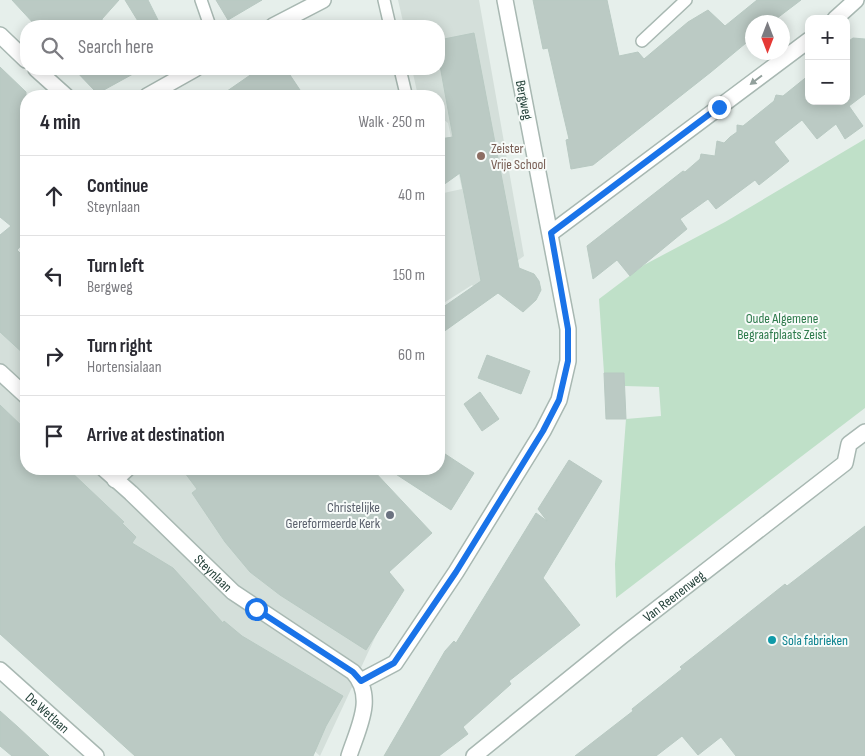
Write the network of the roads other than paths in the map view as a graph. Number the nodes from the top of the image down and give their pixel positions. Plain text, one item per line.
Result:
1 (201, 0) edge
2 (323, 0) edge
3 (384, 0) edge
4 (505, 0) edge
5 (686, 0) edge
6 (856, 0) edge
7 (839, 15) edge
8 (208, 20) edge
9 (285, 20) edge
10 (389, 20) edge
11 (0, 35) edge
12 (642, 41) dead end
13 (805, 43) edge
14 (20, 54) edge
15 (43, 75) edge
16 (184, 75) edge
17 (401, 75) edge
18 (59, 90) edge
19 (158, 90) edge
20 (405, 90) edge
21 (551, 233) junction
22 (0, 372) edge
23 (20, 390) edge
24 (865, 432) edge
25 (110, 475) edge
26 (120, 475) edge
27 (115, 480) junction
28 (0, 670) edge
29 (361, 681) junction
30 (96, 756) edge
31 (349, 756) edge
32 (474, 756) edge

1 - 8 lane
2 - 9 street
3 - 10 lane
4 - 21 street, Bergweg
5 - 12 lane
6 - 7 street
11 - 14 street
13 -> 21 street
15 - 18 street
16 - 19 street
17 - 20 lane
21 - 29 street, Bergweg
22 - 23 street
24 - 32 street, Van Reenenweg
25 - 27 street, Steynlaan
26 - 27 street
27 - 29 street, Steynlaan
28 - 30 street, De Wetlaan
29 - 31 street

